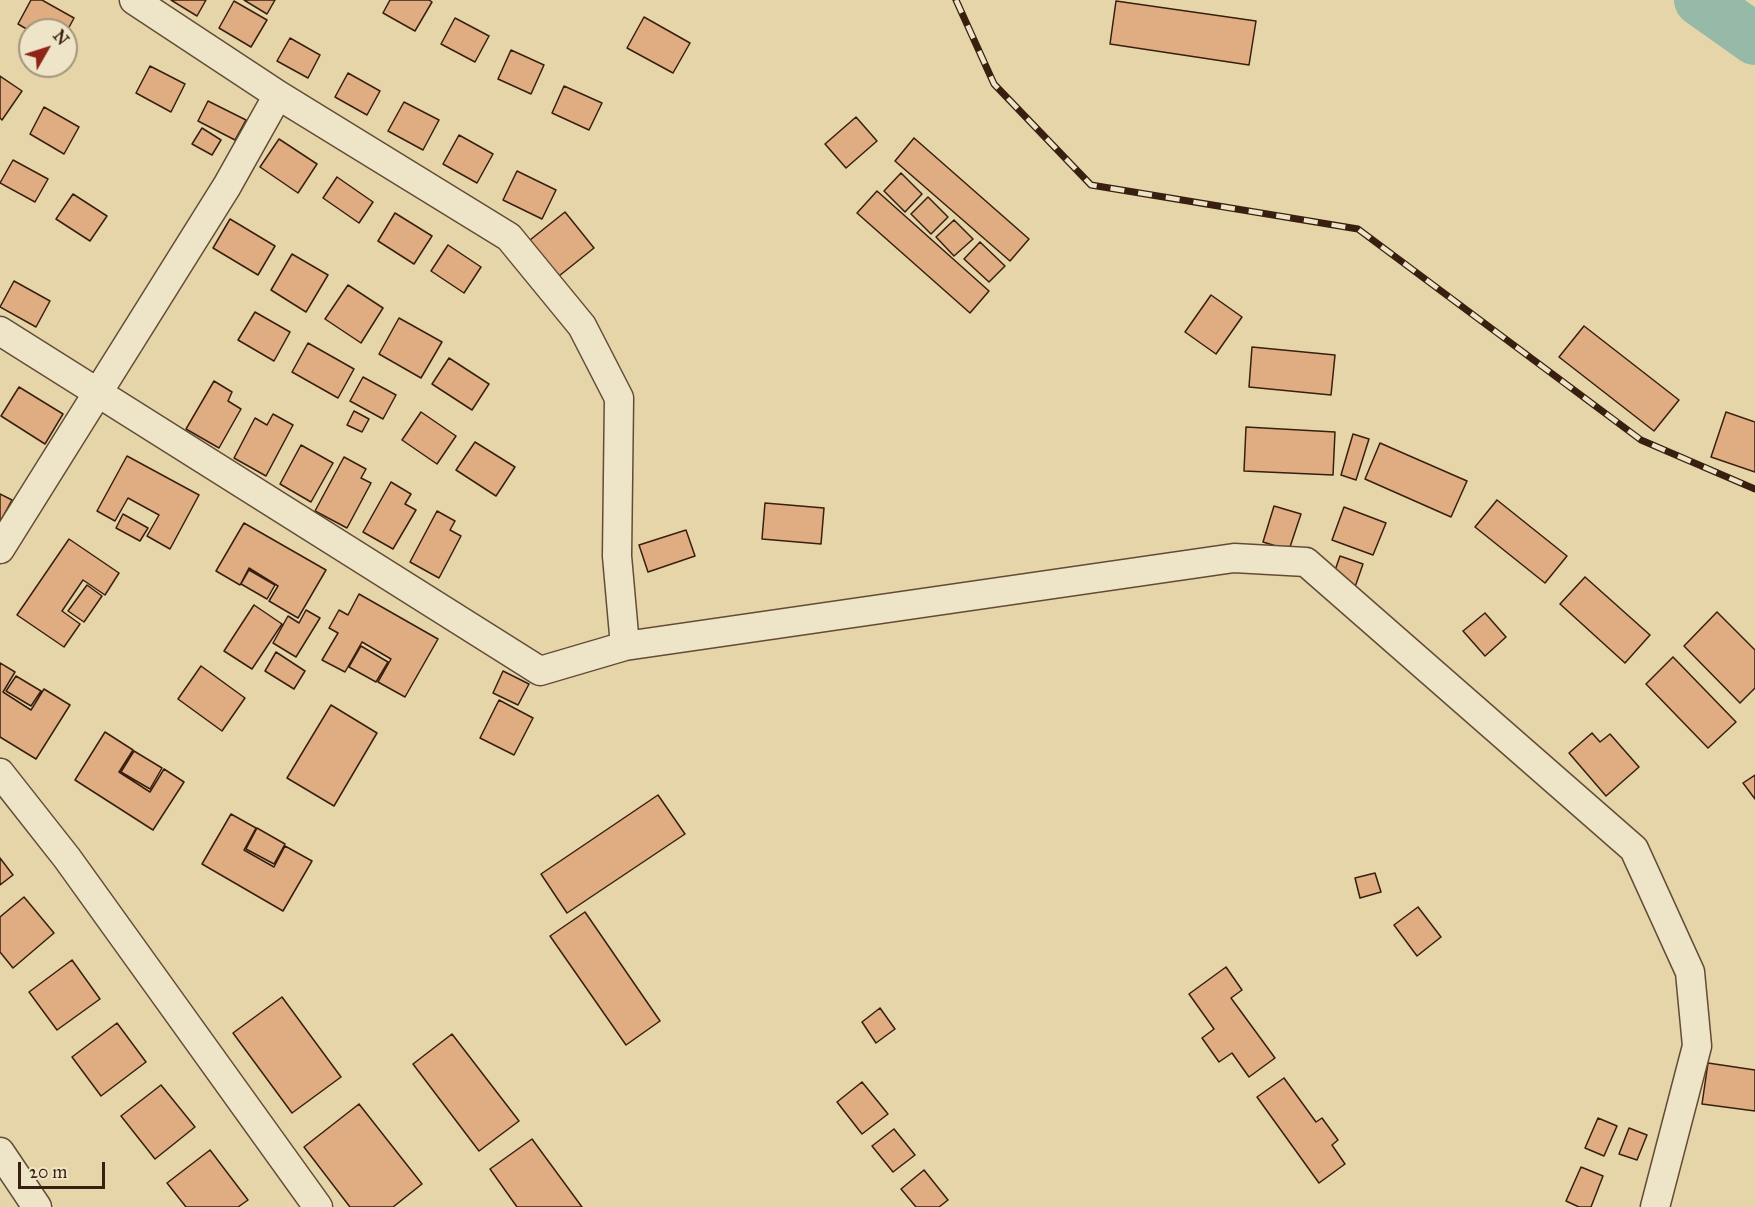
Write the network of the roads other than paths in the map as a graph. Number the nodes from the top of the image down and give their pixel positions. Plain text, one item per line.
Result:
1 (134, 0) edge
2 (278, 95) junction
3 (0, 331) edge
4 (98, 393) junction
5 (0, 549) edge
6 (625, 646) junction
7 (0, 773) edge
8 (0, 1152) edge
9 (37, 1207) edge
10 (318, 1207) edge
11 (1655, 1207) edge

1 - 2 street
2 - 4 street
2 - 6 street
3 - 4 street
4 - 5 street
4 - 6 street
6 - 11 street
7 - 10 street
8 - 9 street

